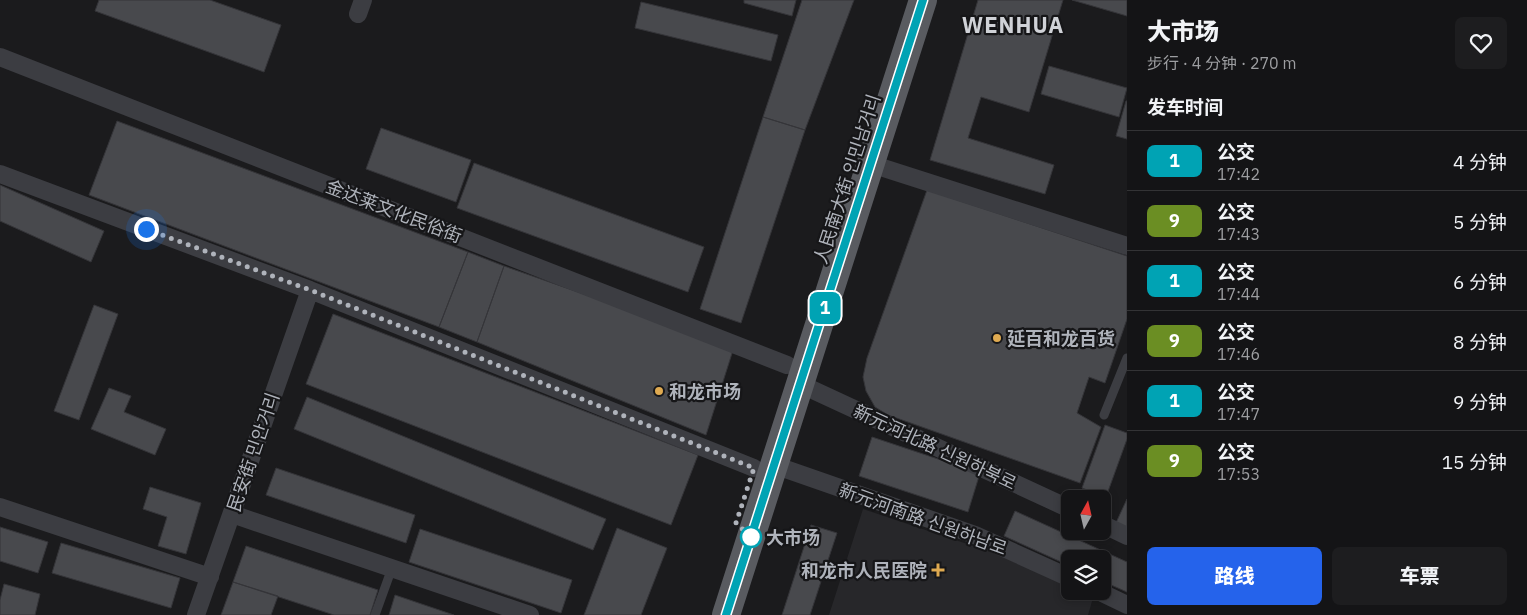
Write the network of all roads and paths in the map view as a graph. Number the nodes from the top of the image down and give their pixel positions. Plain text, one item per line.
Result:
1 (904, 0) edge
2 (923, 0) edge
3 (0, 57) edge
4 (871, 164) junction
5 (0, 174) edge
6 (1127, 246) edge
7 (310, 290) junction
8 (1127, 358) edge
9 (794, 375) junction
10 (1104, 415) dead end
11 (764, 466) junction
12 (1061, 505) edge
13 (0, 507) edge
14 (232, 514) junction
15 (1111, 528) edge
16 (1127, 536) edge
17 (392, 568) junction
18 (1061, 574) edge
19 (210, 576) junction
20 (1111, 597) edge
21 (1127, 605) edge
22 (196, 615) edge
23 (375, 615) edge
24 (530, 615) edge
25 (707, 615) edge
26 (726, 615) edge

1 - 9 main road, 人民南大街 인민남거리
2 - 4 main road, 人民南大街 인민남거리
3 - 9 street, 金达莱文化民俗街
4 - 6 street
4 - 9 main road, 人民南大街 인민남거리
5 - 7 street, 新元河南路 신원하남로
7 - 11 street, 新元河南路 신원하남로
7 - 14 street, 民安街 민안거리
8 - 10 lane
9 - 11 main road, 人民南大街 인민남거리
9 - 12 street, 新元河北路 신원하북로
11 - 18 street, 新元河南路 신원하남로
11 - 25 main road, 人民南大街 인민남거리
11 - 26 main road, 人民南大街 인민남거리
13 - 19 street
14 - 17 street
14 - 19 street, 民安街 민안거리
15 - 16 street
17 - 23 lane
17 - 24 street
19 - 22 street, 民安街 민안거리
20 - 21 street

